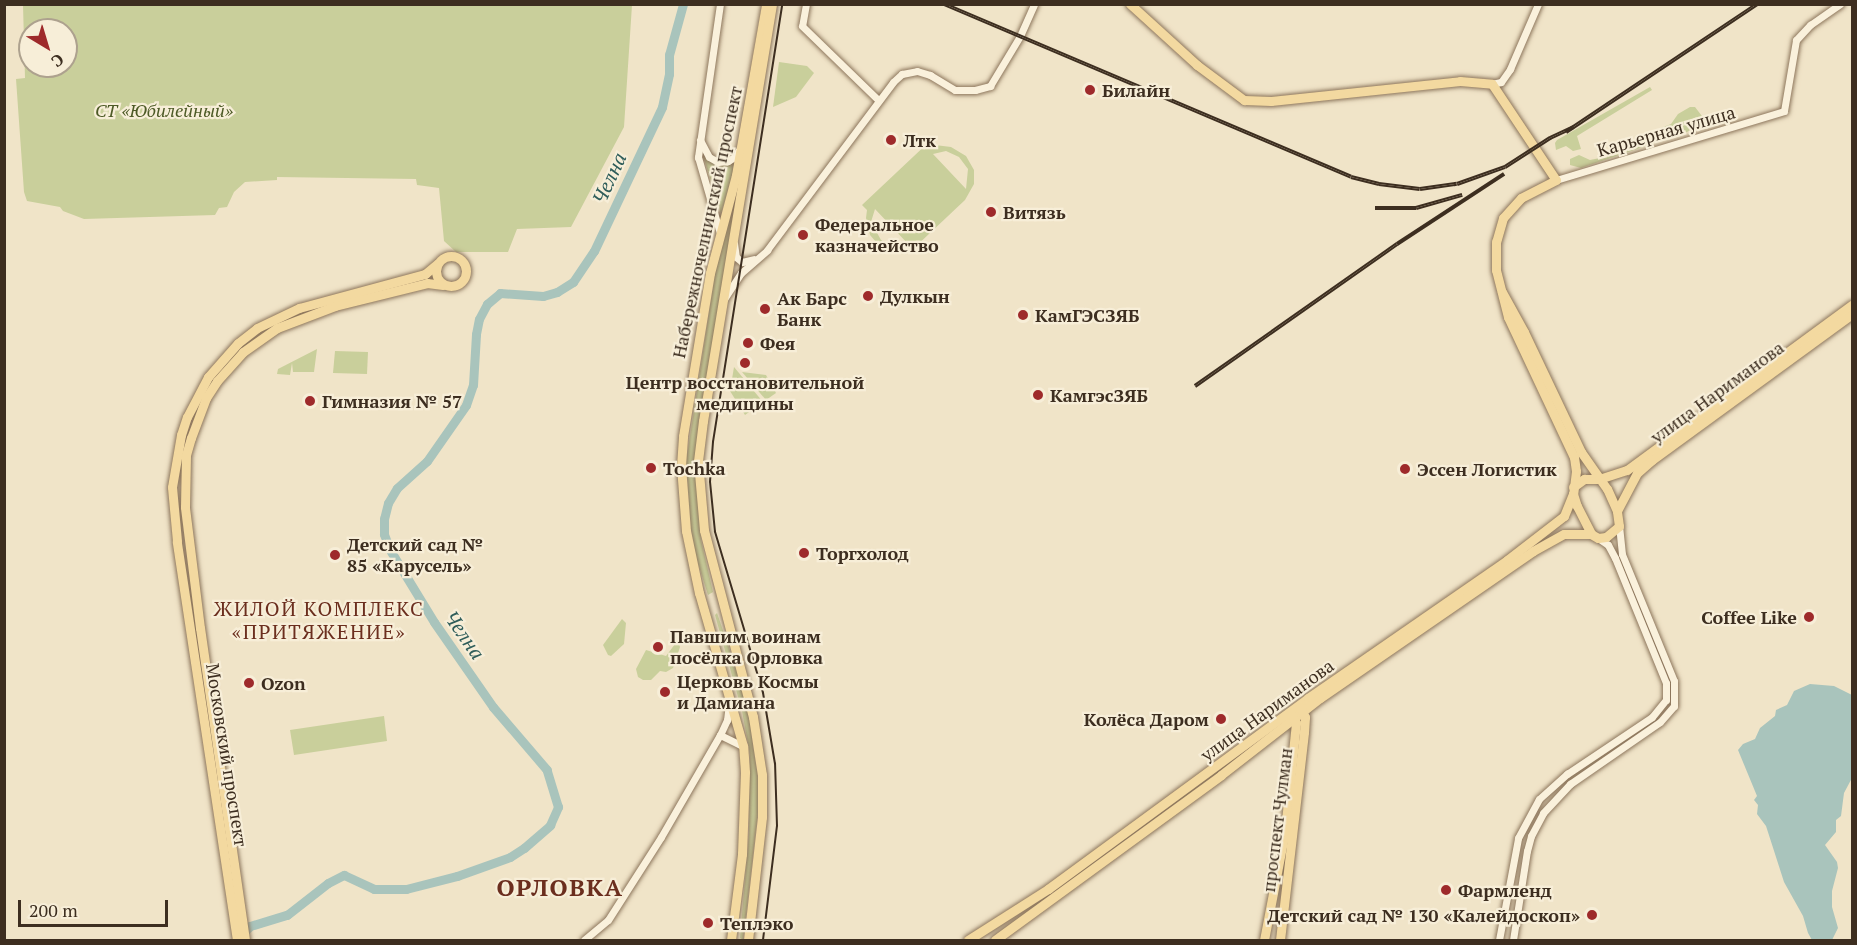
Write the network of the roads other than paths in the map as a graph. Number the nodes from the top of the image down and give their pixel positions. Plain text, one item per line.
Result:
1 (720, 4) edge
2 (766, 4) edge
3 (772, 4) edge
4 (806, 4) edge
5 (1034, 4) edge
6 (1130, 4) edge
7 (1538, 4) edge
8 (1840, 4) edge
9 (1492, 84) junction
10 (879, 101) junction
11 (699, 139) junction
12 (743, 140) junction
13 (1556, 180) junction
14 (720, 233) junction
15 (734, 239) junction
16 (759, 256) junction
17 (437, 264) junction
18 (443, 285) junction
19 (1502, 292) junction
20 (723, 302) junction
21 (1852, 304) edge
22 (1852, 314) edge
23 (1599, 479) junction
24 (1573, 490) junction
25 (1617, 511) junction
26 (1619, 526) junction
27 (1595, 536) junction
28 (718, 586) junction
29 (699, 593) junction
30 (726, 618) junction
31 (708, 624) junction
32 (730, 696) junction
33 (1301, 708) junction
34 (1292, 715) junction
35 (1274, 732) junction
36 (721, 734) junction
37 (1294, 743) junction
38 (743, 747) junction
39 (1218, 772) junction
40 (1039, 895) junction
41 (236, 906) junction
42 (1039, 910) junction
43 (1268, 923) junction
44 (1282, 925) junction
45 (748, 938) edge
46 (237, 940) edge
47 (245, 940) edge
48 (584, 940) edge
49 (733, 940) edge
50 (968, 940) edge
51 (995, 940) edge
52 (1264, 940) edge
53 (1280, 940) edge
54 (1499, 940) edge
55 (1513, 940) edge

1 - 11 street
2 - 12 main road, Набережночелнинский проспект
3 - 15 main road, Набережночелнинский проспект
4 - 10 street
5 - 10 street
6 - 9 main road
7 - 9 street
8 - 13 street, Карьерная улица
9 - 13 main road
10 - 16 street
11 - 12 street
11 - 14 street
12 - 14 main road, Набережночелнинский проспект
13 - 19 main road
14 - 29 main road, Набережночелнинский проспект
15 - 16 street
15 - 20 main road, Набережночелнинский проспект
16 - 20 street
17 - 18 main road
17 - 18 main road, Московский проспект
17 - 41 main road, Московский проспект
18 - 41 main road, Московский проспект
19 - 23 main road
19 - 24 main road
20 - 28 main road, Набережночелнинский проспект
21 - 23 main road, улица Нариманова
22 - 25 main road, улица Нариманова
23 - 24 main road, улица Нариманова
23 - 25 main road
24 - 27 main road
24 - 33 main road, улица Нариманова
25 - 26 main road
26 - 27 main road
26 - 55 street
27 - 33 main road, улица Нариманова
27 - 54 street
28 - 29 main road
28 - 30 main road, Набережночелнинский проспект
29 - 31 main road, Набережночелнинский проспект
30 - 31 main road
30 - 45 main road, Набережночелнинский проспект
31 - 32 main road, Набережночелнинский проспект
32 - 36 street
32 - 38 main road, Набережночелнинский проспект
33 - 34 main road, улица Нариманова
33 - 44 main road, проспект Чулман
34 - 35 main road, улица Нариманова
34 - 37 main road, проспект Чулман
34 - 39 main road, улица Нариманова
35 - 37 main road
35 - 39 main road, улица Нариманова
36 - 38 street
36 - 48 street
37 - 43 main road, проспект Чулман
38 - 49 main road, Набережночелнинский проспект
39 - 40 main road, улица Нариманова
39 - 42 main road, улица Нариманова
40 - 42 street
40 - 50 main road, улица Нариманова
41 - 46 main road, Московский проспект
41 - 47 main road, Московский проспект
42 - 51 main road, улица Нариманова
43 - 44 main road
43 - 52 main road, проспект Чулман
44 - 53 main road, проспект Чулман

